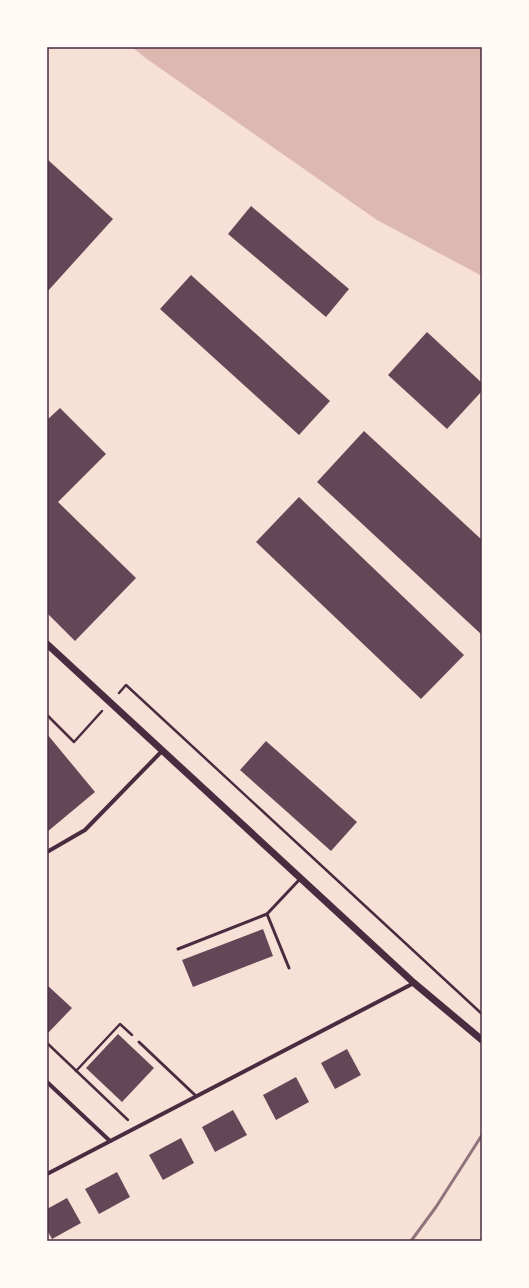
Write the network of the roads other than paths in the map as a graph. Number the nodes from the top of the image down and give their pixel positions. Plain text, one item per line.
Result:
1 (47, 644) edge
2 (162, 751) junction
3 (47, 852) edge
4 (300, 878) junction
5 (267, 914) junction
6 (178, 949) dead end
7 (288, 968) dead end
8 (414, 983) junction
9 (482, 1040) edge
10 (139, 1042) road end
11 (47, 1082) edge
12 (196, 1096) junction
13 (110, 1141) junction
14 (47, 1174) edge

1 - 2 street
2 - 3 street
2 - 4 street
4 - 5 lane
4 - 8 street
5 - 6 lane
5 - 7 lane
8 - 9 street
8 - 12 street
10 - 12 lane
11 - 13 street
12 - 13 street
13 - 14 street

